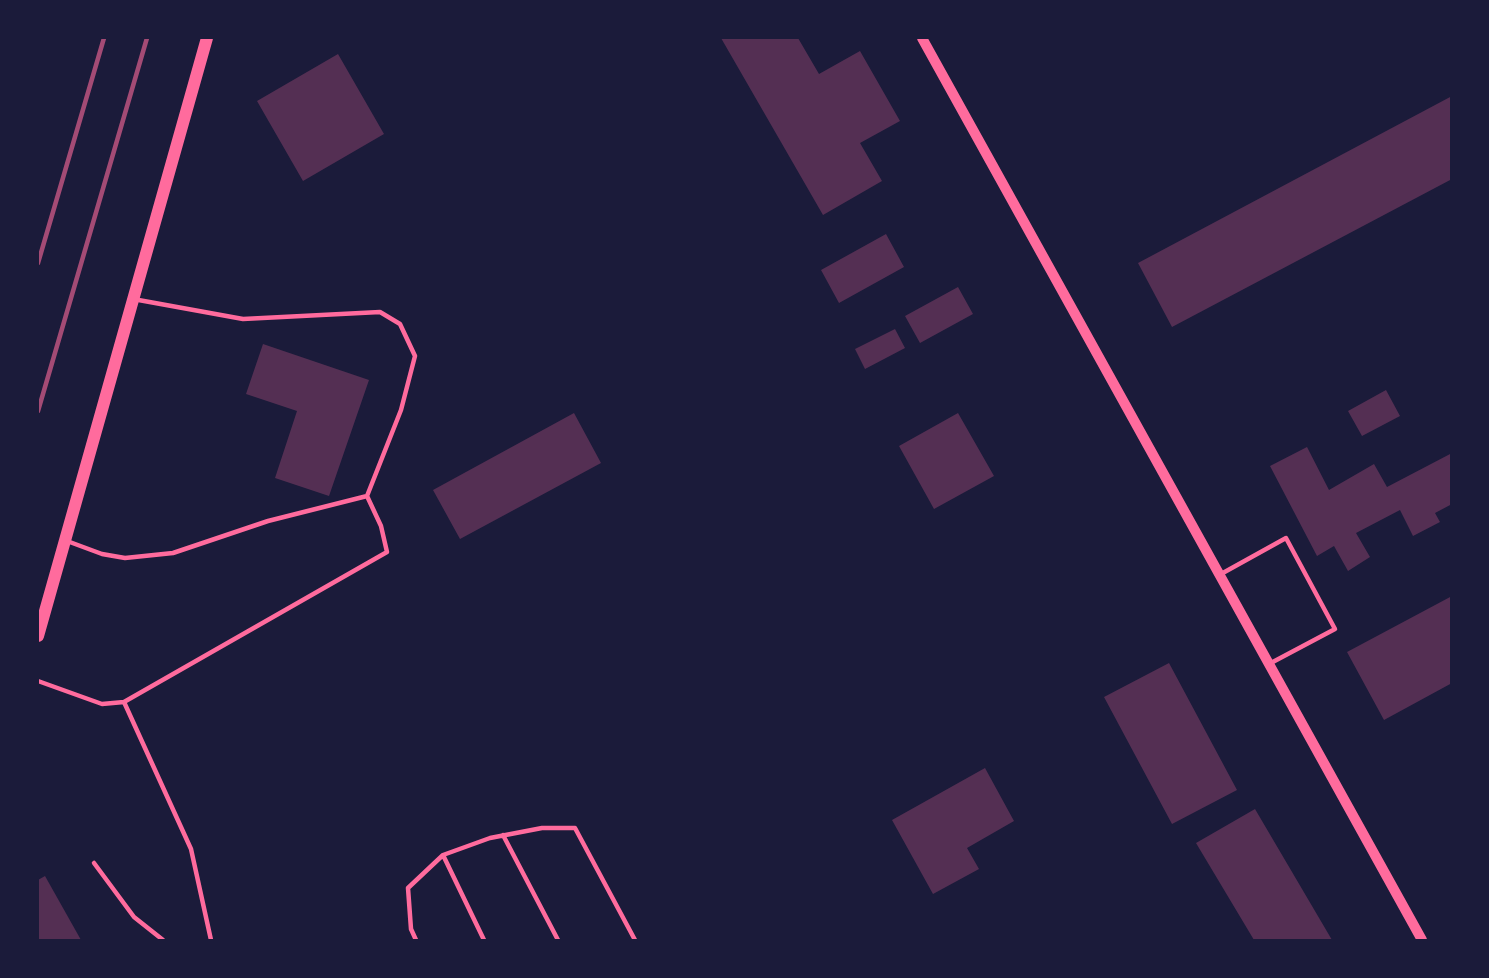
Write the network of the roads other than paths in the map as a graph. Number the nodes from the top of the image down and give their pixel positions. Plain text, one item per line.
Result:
1 (207, 38) edge
2 (922, 38) edge
3 (133, 299) junction
4 (367, 496) junction
5 (65, 540) junction
6 (1220, 575) junction
7 (38, 636) edge
8 (1269, 664) junction
9 (38, 681) edge
10 (124, 702) junction
11 (503, 835) junction
12 (443, 855) junction
13 (94, 862) dead end
14 (163, 940) edge
15 (211, 940) edge
16 (416, 940) edge
17 (484, 940) edge
18 (558, 940) edge
19 (635, 940) edge
20 (1422, 940) edge

1 - 3 main road
2 - 6 street
3 - 4 lane
3 - 5 main road
4 - 5 lane
4 - 10 lane
5 - 7 main road
6 - 8 street
6 - 8 lane
8 - 20 street
9 - 10 lane
10 - 15 lane
11 - 12 lane
11 - 18 lane
11 - 19 lane
12 - 16 lane
12 - 17 lane
13 - 14 lane

